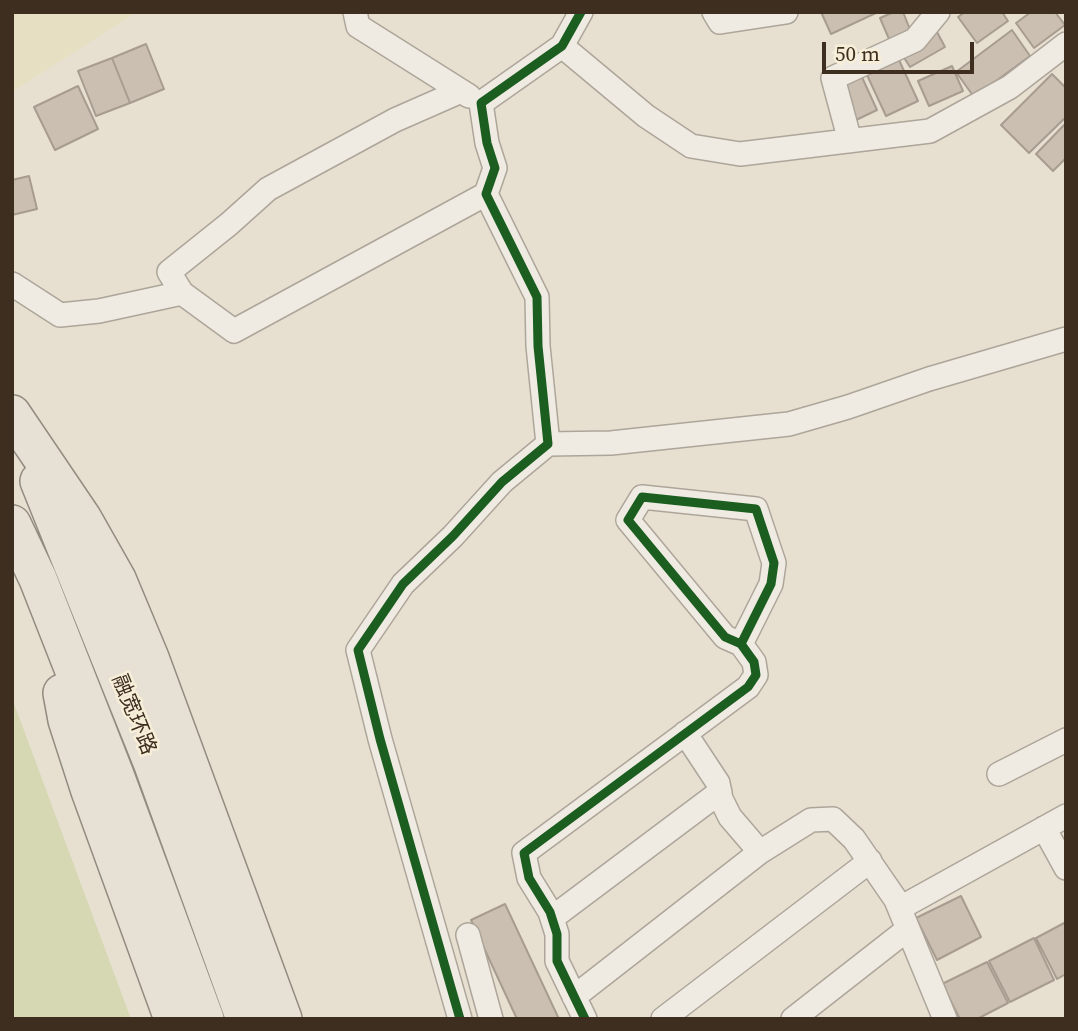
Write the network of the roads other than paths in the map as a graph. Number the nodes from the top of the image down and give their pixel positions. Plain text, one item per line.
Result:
1 (355, 12) edge
2 (581, 12) edge
3 (714, 12) edge
4 (786, 12) edge
5 (939, 12) edge
6 (1066, 44) edge
7 (562, 46) junction
8 (471, 97) junction
9 (850, 141) junction
10 (486, 194) junction
11 (12, 284) edge
12 (182, 293) junction
13 (1066, 339) edge
14 (12, 414) edge
15 (548, 444) junction
16 (12, 524) edge
17 (38, 579) junction
18 (741, 644) junction
19 (685, 733) junction
20 (1066, 740) edge
21 (999, 774) dead end
22 (720, 792) junction
23 (1066, 816) edge
24 (1044, 828) junction
25 (760, 852) junction
26 (870, 861) junction
27 (1066, 868) edge
28 (552, 918) junction
29 (904, 919) junction
30 (468, 935) dead end
31 (574, 997) junction
32 (936, 1015) edge
33 (173, 1019) edge
34 (205, 1019) edge
35 (245, 1019) edge
36 (283, 1019) edge
37 (460, 1019) edge
38 (491, 1019) edge
39 (585, 1019) edge
40 (663, 1019) edge
41 (793, 1019) edge

1 - 8 street
2 - 7 street
3 - 4 street
5 - 9 street
6 - 9 street
7 - 8 street
7 - 9 street
8 - 10 street
8 - 12 street
10 - 12 street
10 - 15 street
11 - 12 street
13 - 15 street
14 - 35 main road, 融宽环路
14 - 36 main road
15 - 37 street
16 - 17 main road, 融宽环路
17 - 33 main road
17 - 34 main road, 融宽环路
18 - 18 street
18 - 19 street
19 - 22 street
19 - 28 street
20 - 21 street
22 - 25 street
22 - 28 street
23 - 24 street
24 - 27 street
24 - 29 street
25 - 26 street
25 - 31 street
26 - 29 street
26 - 40 street
28 - 31 street
29 - 32 street
29 - 41 street
30 - 38 street
31 - 39 street

